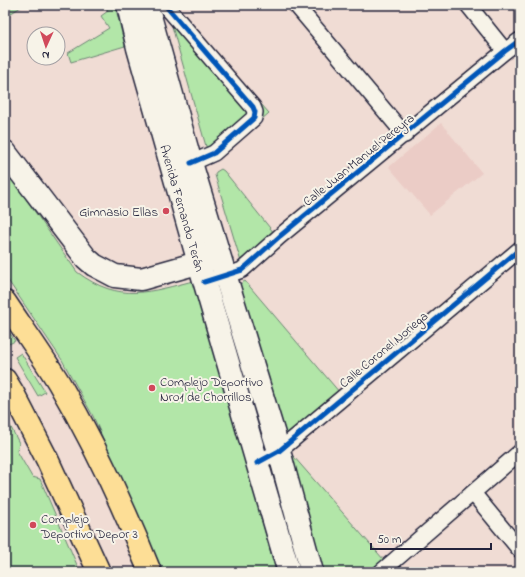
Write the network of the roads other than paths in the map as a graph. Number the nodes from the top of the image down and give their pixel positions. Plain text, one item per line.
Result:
1 (128, 5) edge
2 (146, 5) edge
3 (165, 5) edge
4 (296, 5) edge
5 (468, 5) edge
6 (520, 40) edge
7 (505, 51) junction
8 (405, 135) junction
9 (5, 152) edge
10 (191, 163) junction
11 (520, 249) edge
12 (212, 270) junction
13 (5, 302) edge
14 (5, 380) edge
15 (279, 451) junction
16 (520, 452) edge
17 (257, 463) junction
18 (473, 493) junction
19 (520, 550) edge
20 (99, 572) edge
21 (150, 572) edge
22 (289, 572) edge
23 (312, 572) edge
24 (382, 572) edge

1 - 12 main road, Avenida Fernando Terán
2 - 10 main road, Avenida Fernando Terán
3 - 10 street
4 - 8 street
5 - 7 street
6 - 7 street, Calle Juan Manuel Pereyra
7 - 8 street, Calle Juan Manuel Pereyra
8 - 12 street, Calle Juan Manuel Pereyra
9 - 12 main road
10 - 12 main road, Avenida Fernando Terán
11 - 15 street, Calle Coronel Noriega
12 - 15 main road, Avenida Fernando Terán
12 - 17 main road, Avenida Fernando Terán
13 - 21 main road
14 - 20 main road
15 - 17 street, Calle Coronel Noriega
15 - 23 main road, Avenida Fernando Terán
16 - 18 street
17 - 22 main road, Avenida Fernando Terán
18 - 19 street
18 - 24 street

